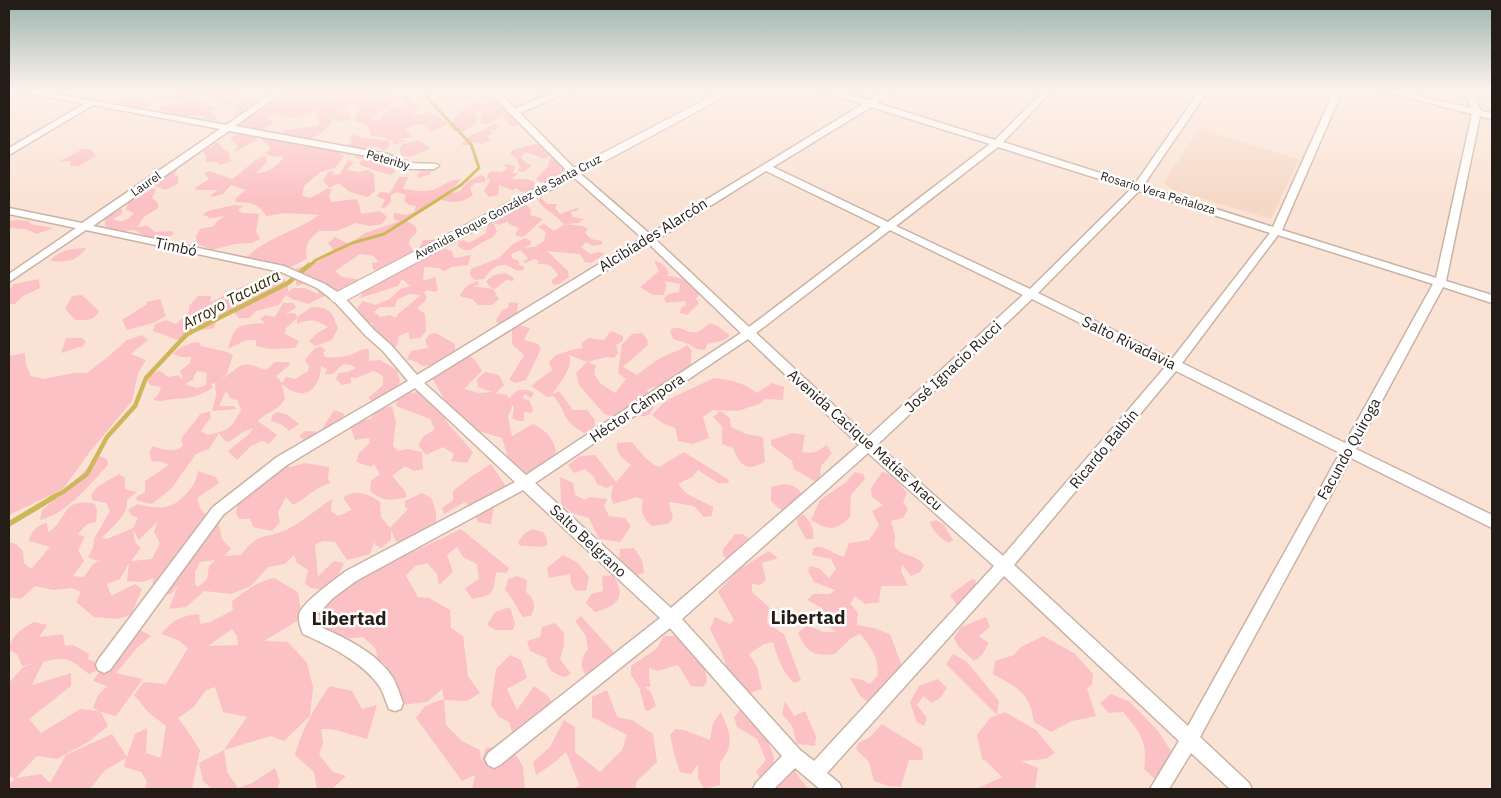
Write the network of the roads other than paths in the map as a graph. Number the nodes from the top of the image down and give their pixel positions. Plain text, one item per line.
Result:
1 (52, 126) edge
2 (228, 126) edge
3 (229, 126) edge
4 (529, 126) edge
5 (661, 126) edge
6 (833, 126) edge
7 (946, 126) edge
8 (1013, 126) edge
9 (1180, 126) edge
10 (1323, 126) edge
11 (1474, 126) edge
12 (997, 142) junction
13 (9, 152) edge
14 (434, 166) dead end
15 (765, 167) junction
16 (573, 172) junction
17 (1138, 187) junction
18 (9, 211) edge
19 (890, 226) junction
20 (84, 228) junction
21 (1277, 230) junction
22 (648, 238) junction
23 (9, 279) edge
24 (1440, 282) junction
25 (1032, 294) junction
26 (338, 298) junction
27 (1492, 299) edge
28 (749, 333) junction
29 (1174, 366) junction
30 (416, 382) junction
31 (868, 445) junction
32 (1348, 451) junction
33 (526, 482) junction
34 (1492, 522) edge
35 (1004, 566) junction
36 (671, 618) junction
37 (104, 665) dead end
38 (395, 703) dead end
39 (1190, 739) junction
40 (794, 756) junction
41 (494, 760) dead end
42 (815, 773) junction
43 (762, 789) edge
44 (833, 789) edge
45 (1160, 789) edge
46 (1243, 789) edge

1 - 13 street
2 - 20 street, Laurel
3 - 14 street, Peteriby
4 - 16 street, Avenida Cacique Matías Aracu
5 - 16 main road, Avenida Roque González de Santa Cruz
6 - 15 street, Alcibíades Alarcón
7 - 12 street, Rosario Vera Peñaloza
8 - 12 street, Héctor Cámpora
9 - 17 street, José Ignacio Rucci
10 - 21 street, Ricardo Balbín
11 - 24 street, Facundo Quiroga
12 - 17 street, Rosario Vera Peñaloza
12 - 19 street, Héctor Cámpora
15 - 19 street, Salto Rivadavia
15 - 22 street, Alcibíades Alarcón
16 - 22 street, Avenida Cacique Matías Aracu
16 - 26 main road, Avenida Roque González de Santa Cruz
17 - 21 street, Rosario Vera Peñaloza
17 - 25 street, José Ignacio Rucci
18 - 20 street, Timbó
19 - 25 street, Salto Rivadavia
19 - 28 street, Héctor Cámpora
20 - 23 street, Laurel
20 - 26 street, Timbó
21 - 24 street, Rosario Vera Peñaloza
21 - 29 street, Ricardo Balbín
22 - 28 street, Avenida Cacique Matías Aracu
22 - 30 street, Alcibíades Alarcón
24 - 27 street, Rosario Vera Peñaloza
24 - 32 street, Facundo Quiroga
25 - 29 street, Salto Rivadavia
25 - 31 street, José Ignacio Rucci
26 - 30 street, Salto Belgrano
28 - 31 street, Avenida Cacique Matías Aracu
28 - 33 street, Héctor Cámpora
29 - 32 street, Salto Rivadavia
29 - 35 street, Ricardo Balbín
30 - 33 street, Salto Belgrano
30 - 37 street, Alcibíades Alarcón
31 - 35 street, Avenida Cacique Matías Aracu
31 - 36 street, José Ignacio Rucci
32 - 34 street, Salto Rivadavia
32 - 39 street, Facundo Quiroga
33 - 36 street, Salto Belgrano
33 - 38 street, Héctor Cámpora
35 - 39 street, Avenida Cacique Matías Aracu
35 - 42 street, Ricardo Balbín
36 - 40 street, Salto Belgrano
36 - 41 street, José Ignacio Rucci
39 - 45 street, Facundo Quiroga
39 - 46 street, Avenida Cacique Matías Aracu
40 - 42 street, Salto Belgrano
40 - 43 street
42 - 44 street, Salto Belgrano

